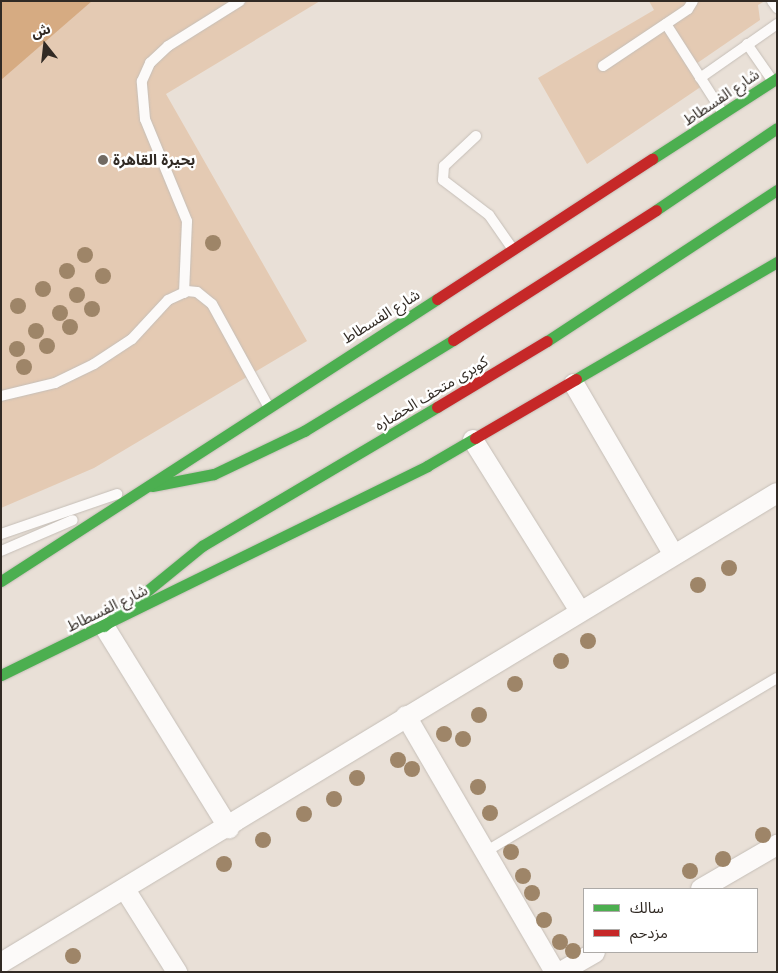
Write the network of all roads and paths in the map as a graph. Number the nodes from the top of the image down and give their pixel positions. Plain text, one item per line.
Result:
1 (240, 1) edge
2 (693, 1) edge
3 (772, 1) edge
4 (777, 8) edge
5 (666, 24) junction
6 (777, 24) edge
7 (747, 44) junction
8 (603, 66) dead end
9 (700, 78) junction
10 (775, 79) edge
11 (723, 114) junction
12 (777, 128) edge
13 (476, 136) dead end
14 (777, 190) edge
15 (514, 250) junction
16 (777, 262) edge
17 (184, 292) junction
18 (574, 384) junction
19 (1, 396) edge
20 (267, 404) junction
21 (473, 440) junction
22 (152, 486) junction
23 (777, 493) edge
24 (1, 534) edge
25 (1, 551) edge
26 (674, 555) junction
27 (1, 581) edge
28 (580, 611) junction
29 (104, 626) junction
30 (1, 675) edge
31 (777, 678) edge
32 (406, 716) junction
33 (230, 828) junction
34 (777, 845) edge
35 (485, 852) junction
36 (703, 888) edge
37 (126, 890) junction
38 (593, 953) edge
39 (1, 963) edge
40 (177, 972) edge
41 (555, 972) edge
42 (560, 972) edge

1 - 17 lane
2 - 5 lane
3 - 4 lane
5 - 8 lane
5 - 9 lane
6 - 7 lane
7 - 9 lane
7 - 10 lane
9 - 11 lane
10 - 11 main road, شارع الفسطاط
11 - 15 main road, شارع الفسطاط
12 - 22 main road
13 - 15 lane
14 - 29 main road, كوبرى متحف الحضاره
15 - 20 main road, شارع الفسطاط
16 - 18 main road, شارع الفسطاط
17 - 19 lane
17 - 20 lane
18 - 21 main road, شارع الفسطاط
18 - 26 street
20 - 22 main road, شارع الفسطاط
21 - 28 street
21 - 29 main road, شارع الفسطاط
22 - 24 lane
22 - 25 lane
22 - 27 main road, شارع الفسطاط
23 - 26 street
26 - 28 street
28 - 32 street
29 - 30 main road, شارع الفسطاط
29 - 33 street
31 - 35 lane
32 - 33 street
32 - 35 street
33 - 37 street
34 - 36 street
35 - 41 street
37 - 39 street
37 - 40 street
38 - 42 street

